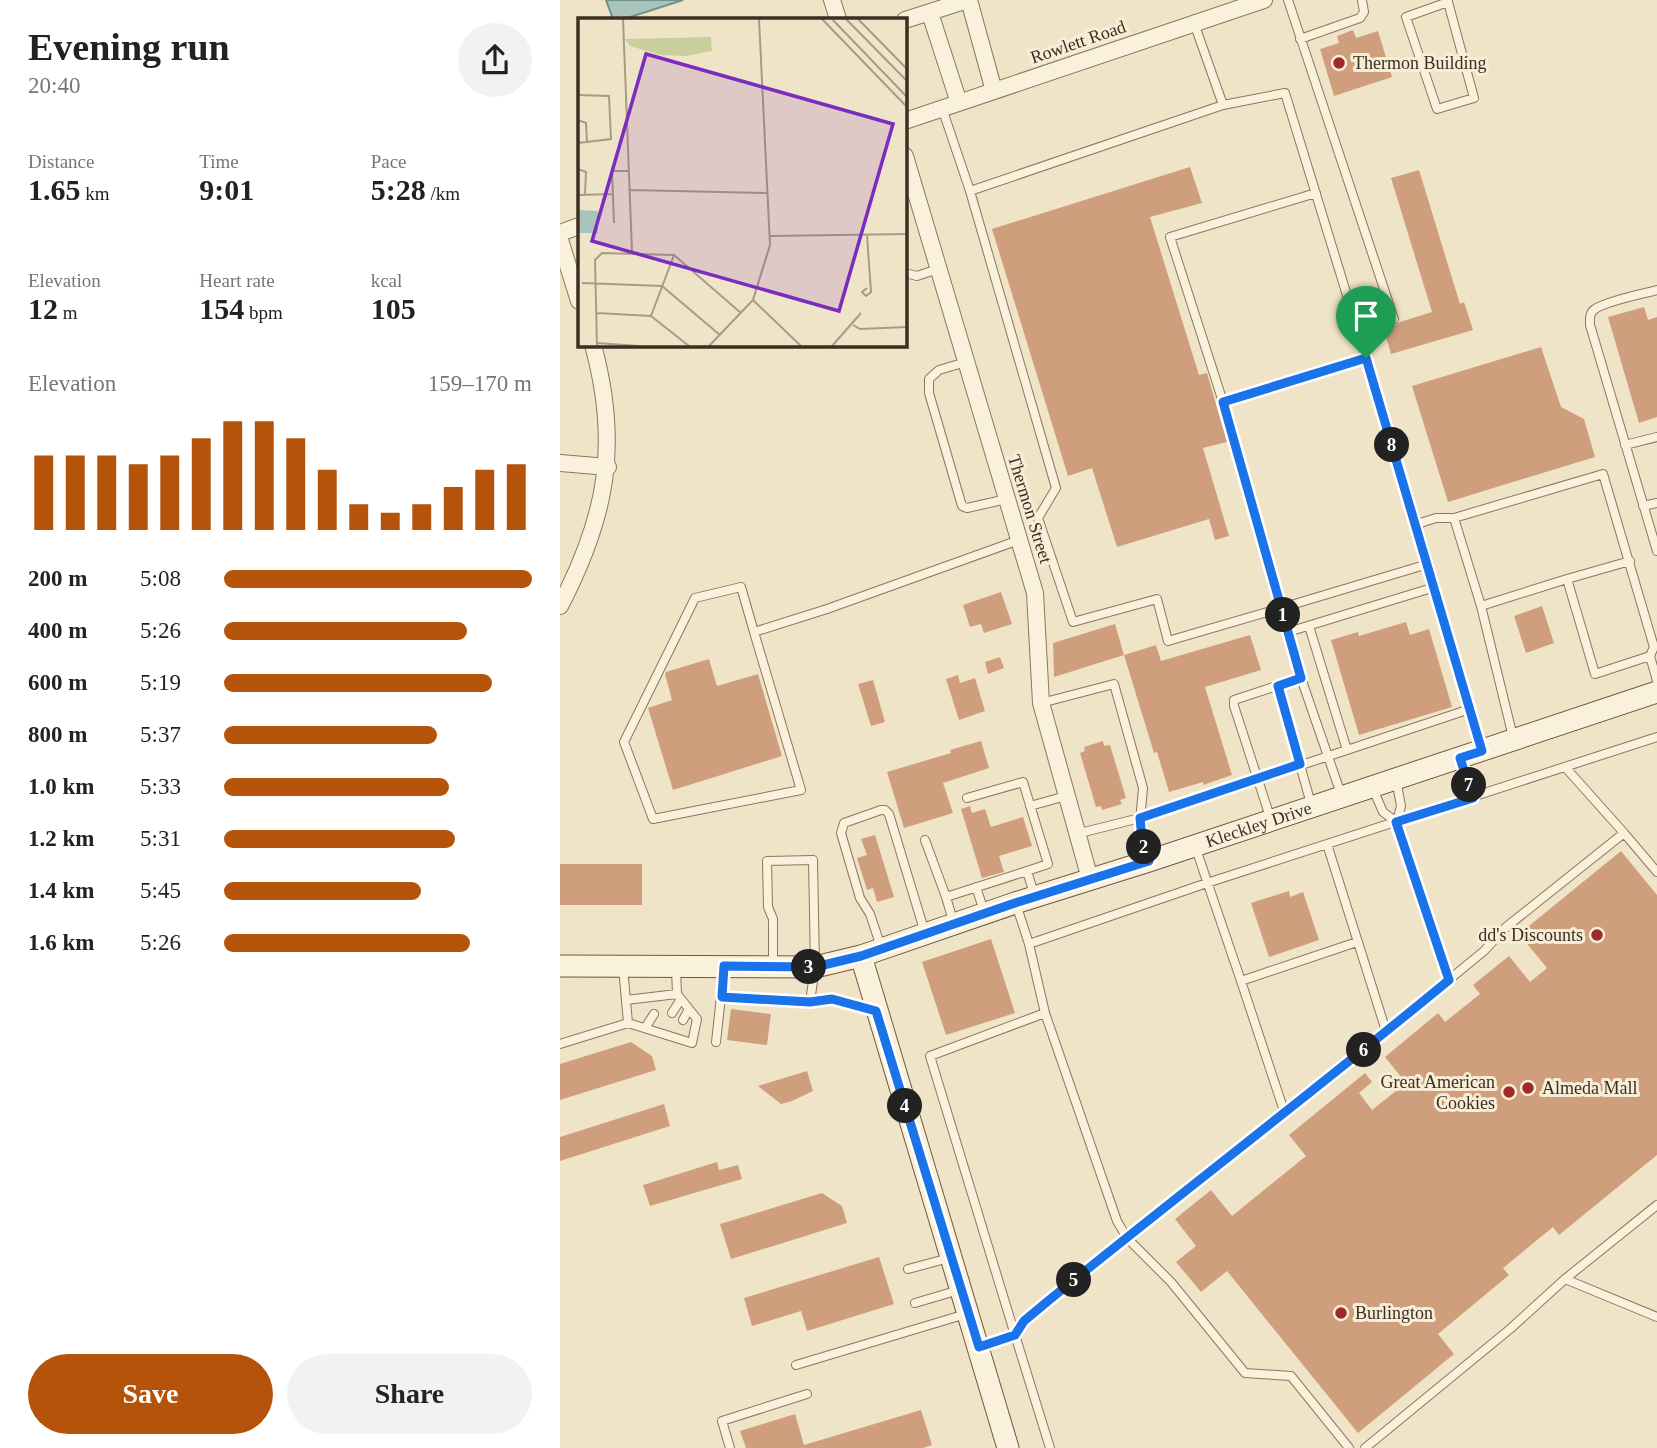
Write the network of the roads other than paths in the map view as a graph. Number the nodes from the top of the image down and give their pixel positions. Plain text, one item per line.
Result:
1 (832, 0) edge
2 (969, 0) edge
3 (1264, 0) edge
4 (1288, 0) edge
5 (1362, 0) edge
6 (1448, 1) edge
7 (930, 13) junction
8 (838, 18) edge
9 (906, 20) edge
10 (1195, 23) junction
11 (1300, 39) junction
12 (994, 91) junction
13 (959, 103) junction
14 (1223, 105) junction
15 (942, 108) junction
16 (906, 121) edge
17 (906, 163) edge
18 (970, 191) junction
19 (1316, 193) junction
20 (911, 198) edge
21 (578, 226) edge
22 (560, 233) edge
23 (560, 240) edge
24 (938, 269) junction
25 (906, 273) edge
26 (1657, 290) edge
27 (578, 298) edge
28 (1394, 318) dead end
29 (593, 346) edge
30 (1366, 358) junction
31 (966, 362) junction
32 (1223, 402) junction
33 (1657, 437) edge
34 (1625, 445) junction
35 (560, 463) edge
36 (608, 467) junction
37 (1007, 499) junction
38 (1657, 503) edge
39 (1643, 506) junction
40 (1454, 518) junction
41 (1416, 524) junction
42 (1019, 540) junction
43 (1657, 551) edge
44 (1630, 561) junction
45 (1428, 564) junction
46 (1567, 579) junction
47 (1435, 587) junction
48 (560, 606) edge
49 (1481, 606) junction
50 (1281, 608) junction
51 (1309, 626) junction
52 (754, 632) junction
53 (1288, 632) junction
54 (1650, 656) junction
55 (1301, 678) junction
56 (1657, 681) edge
57 (1278, 686) junction
58 (1657, 692) edge
59 (1041, 703) junction
60 (1470, 709) junction
61 (1657, 737) edge
62 (1514, 740) junction
63 (1347, 750) junction
64 (1482, 751) junction
65 (1328, 757) junction
66 (1460, 758) junction
67 (1300, 764) junction
68 (1564, 767) junction
69 (1257, 779) junction
70 (1396, 779) junction
71 (1372, 787) junction
72 (1066, 796) junction
73 (1342, 797) junction
74 (967, 798) dead end
75 (1473, 798) junction
76 (1030, 806) junction
77 (1312, 807) junction
78 (1140, 818) junction
79 (1271, 820) junction
80 (1396, 822) junction
81 (1624, 832) junction
82 (1076, 834) junction
83 (925, 840) dead end
84 (1327, 844) junction
85 (1195, 846) junction
86 (1149, 861) junction
87 (1027, 870) junction
88 (1657, 872) edge
89 (1090, 879) junction
90 (1207, 883) junction
91 (976, 887) junction
92 (946, 897) junction
93 (1025, 900) junction
94 (984, 914) junction
95 (954, 924) junction
96 (925, 933) junction
97 (1357, 942) junction
98 (1029, 944) junction
99 (881, 949) junction
100 (861, 956) junction
101 (676, 965) junction
102 (560, 966) edge
103 (724, 966) junction
104 (623, 967) junction
105 (774, 967) junction
106 (815, 967) junction
107 (1449, 980) junction
108 (1241, 981) junction
109 (665, 995) junction
110 (679, 996) junction
111 (722, 997) junction
112 (626, 1000) junction
113 (810, 1002) junction
114 (660, 1004) dead end
115 (689, 1010) junction
116 (876, 1011) junction
117 (672, 1013) dead end
118 (1045, 1013) junction
119 (654, 1014) dead end
120 (683, 1020) dead end
121 (628, 1023) junction
122 (666, 1023) dead end
123 (645, 1028) junction
124 (1386, 1031) junction
125 (660, 1033) junction
126 (716, 1042) dead end
127 (560, 1044) edge
128 (1285, 1114) junction
129 (1657, 1205) edge
130 (1127, 1238) junction
131 (951, 1257) junction
132 (908, 1269) dead end
133 (1565, 1279) junction
134 (961, 1289) junction
135 (915, 1303) dead end
136 (969, 1313) junction
137 (1657, 1317) edge
138 (1015, 1335) junction
139 (979, 1347) junction
140 (796, 1365) dead end
141 (807, 1394) dead end
142 (730, 1448) edge
143 (1008, 1448) edge
144 (1050, 1448) edge
145 (1349, 1448) edge
146 (1365, 1448) edge

1 - 8 street
2 - 7 street
2 - 12 street
3 - 10 street, Rowlett Road
4 - 11 lane
5 - 11 lane
6 - 6 lane
7 - 9 street
7 - 13 street
10 - 12 street, Rowlett Road
10 - 14 lane
11 - 28 lane
12 - 13 street, Rowlett Road
13 - 15 street, Rowlett Road
14 - 18 lane
14 - 19 lane
15 - 16 street, Rowlett Road
15 - 18 lane
17 - 20 street, Thermon Street
18 - 50 lane
19 - 30 lane
19 - 32 lane
20 - 24 street, Thermon Street
21 - 22 street
23 - 27 street
24 - 25 lane
24 - 31 street, Thermon Street
26 - 34 lane
29 - 36 street
30 - 32 lane
30 - 41 lane
31 - 37 street, Thermon Street
31 - 37 lane
32 - 50 lane
33 - 34 lane
34 - 39 lane
35 - 36 street
36 - 48 street
37 - 42 street, Thermon Street
38 - 39 lane
39 - 43 lane
40 - 41 lane
40 - 44 lane
40 - 49 lane
41 - 45 lane
42 - 52 lane
42 - 59 street, Thermon Street
44 - 46 lane
44 - 54 lane
45 - 47 lane
45 - 50 lane
46 - 49 lane
46 - 54 lane
47 - 51 lane
47 - 60 lane
49 - 62 lane
50 - 53 lane
51 - 53 lane
51 - 63 lane
52 - 52 lane
53 - 55 lane
54 - 56 lane
55 - 57 lane
55 - 65 lane
57 - 67 lane
57 - 69 lane
58 - 62 street, Kleckley Drive
59 - 72 street, Thermon Street
59 - 78 lane
60 - 63 lane
60 - 64 lane
61 - 68 lane
62 - 64 street, Kleckley Drive
63 - 65 lane
64 - 66 street, Kleckley Drive
65 - 67 lane
65 - 73 lane
66 - 70 street, Kleckley Drive
66 - 75 lane
67 - 69 lane
67 - 77 lane
68 - 75 lane
68 - 81 lane
69 - 78 lane
69 - 79 lane
70 - 71 street, Kleckley Drive
70 - 80 lane
71 - 73 street, Kleckley Drive
71 - 80 lane
72 - 76 lane
72 - 82 street, Thermon Street
73 - 77 street, Kleckley Drive
74 - 76 lane
75 - 80 lane
76 - 87 lane
77 - 79 street, Kleckley Drive
78 - 82 lane
78 - 86 lane
79 - 85 street, Kleckley Drive
80 - 84 lane
80 - 107 lane
81 - 88 lane
81 - 107 lane
82 - 89 street, Thermon Street
83 - 92 lane
84 - 90 lane
84 - 97 lane
85 - 86 street, Kleckley Drive
85 - 90 lane
86 - 89 street, Kleckley Drive
87 - 91 lane
87 - 93 lane
89 - 93 street, Kleckley Drive
90 - 98 lane
90 - 108 lane
91 - 92 lane
91 - 94 lane
92 - 95 lane
93 - 94 street, Kleckley Drive
93 - 98 lane
94 - 95 street, Kleckley Drive
95 - 96 street, Kleckley Drive
96 - 99 street, Kleckley Drive
96 - 99 lane
97 - 108 lane
97 - 124 lane
98 - 118 lane
99 - 100 street, Kleckley Drive
100 - 106 street, Kleckley Drive
100 - 116 street
101 - 103 street, Kleckley Drive
101 - 104 street, Kleckley Drive
101 - 110 lane
102 - 104 street, Kleckley Drive
103 - 105 street, Kleckley Drive
103 - 111 lane
104 - 112 lane
105 - 106 street, Kleckley Drive
105 - 106 lane
106 - 113 lane
107 - 124 lane
108 - 128 lane
109 - 110 lane
109 - 112 lane
109 - 114 lane
110 - 115 lane
110 - 117 lane
111 - 113 lane
111 - 126 lane
112 - 121 lane
113 - 116 lane
115 - 120 lane
115 - 125 lane
116 - 131 street
118 - 130 lane
118 - 138 lane
119 - 123 lane
121 - 123 lane
121 - 127 lane
122 - 125 lane
123 - 125 lane
124 - 128 lane
128 - 130 lane
129 - 133 lane
130 - 138 lane
130 - 145 lane
131 - 132 lane
131 - 134 street
133 - 137 lane
133 - 146 lane
134 - 135 lane
134 - 136 street
136 - 139 street
136 - 140 lane
138 - 139 lane
138 - 144 lane
139 - 143 street
141 - 142 lane

